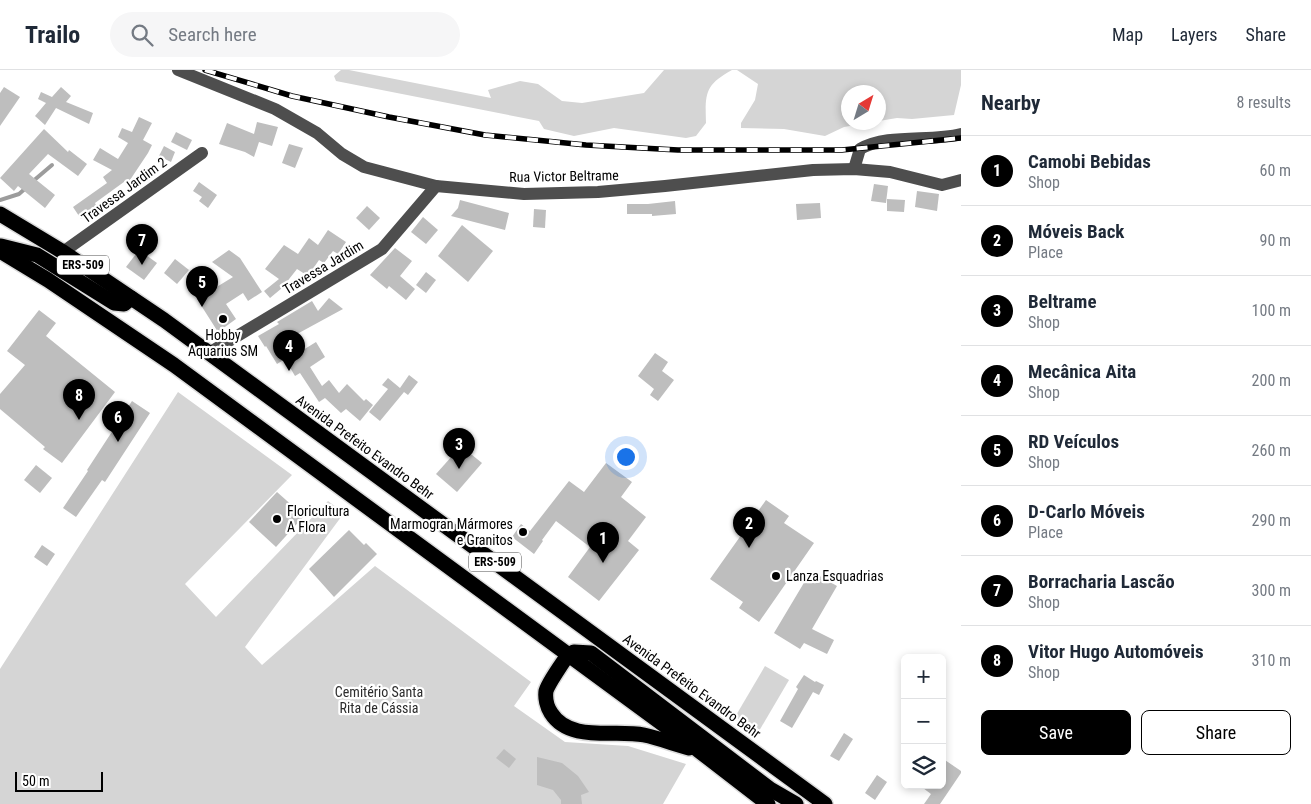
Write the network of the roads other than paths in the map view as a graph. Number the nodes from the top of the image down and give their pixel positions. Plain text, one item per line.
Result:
1 (178, 70) edge
2 (961, 134) edge
3 (202, 153) dead end
4 (854, 169) junction
5 (961, 180) edge
6 (436, 186) junction
7 (0, 214) edge
8 (0, 246) edge
9 (0, 251) edge
10 (63, 252) junction
11 (131, 298) junction
12 (209, 353) junction
13 (568, 655) junction
14 (698, 750) junction
15 (768, 804) edge
16 (796, 804) edge
17 (825, 804) edge

1 - 6 street, Rua Victor Beltrame
2 - 4 street
3 - 10 street, Travessa Jardim 2
4 - 5 street, Rua Victor Beltrame
4 - 6 street, Rua Victor Beltrame
6 - 12 street, Travessa Jardim
7 - 10 highway, Avenida Prefeito Evandro Behr / ERS-509
8 - 11 highway
9 - 13 highway, ERS-509
10 - 11 highway, Avenida Prefeito Evandro Behr / ERS-509
11 - 12 highway, Avenida Prefeito Evandro Behr / ERS-509
12 - 17 highway, Avenida Prefeito Evandro Behr / ERS-509
13 - 14 highway, ERS-509
13 - 14 highway
13 - 16 highway
14 - 15 highway, ERS-509

